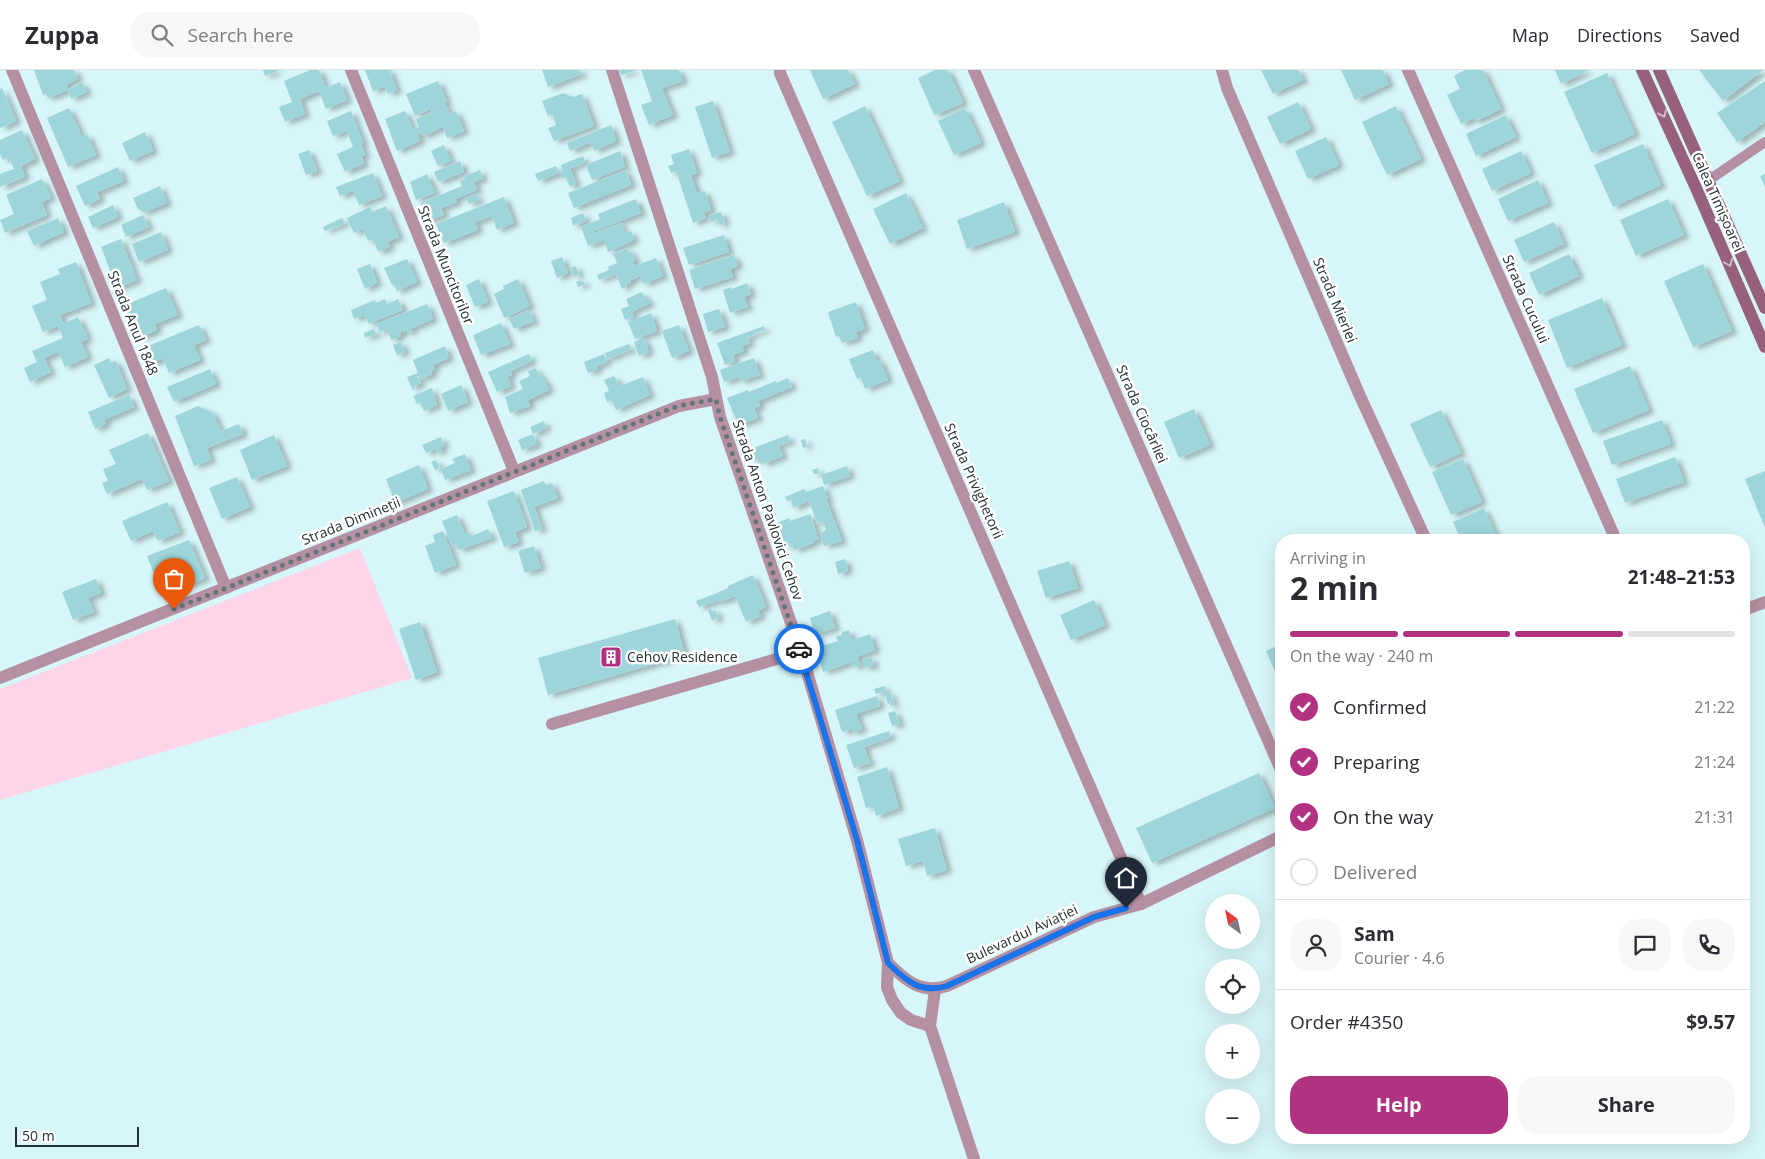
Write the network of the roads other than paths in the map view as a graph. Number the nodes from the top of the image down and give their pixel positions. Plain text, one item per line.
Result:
1 (12, 70) edge
2 (351, 70) edge
3 (612, 70) edge
4 (780, 70) edge
5 (974, 70) edge
6 (1222, 70) edge
7 (1408, 70) edge
8 (1642, 70) edge
9 (1659, 70) edge
10 (1765, 142) edge
11 (1709, 180) junction
12 (1765, 308) edge
13 (1765, 347) edge
14 (716, 399) junction
15 (514, 471) junction
16 (1423, 534) edge
17 (1613, 534) edge
18 (226, 588) junction
19 (1765, 602) edge
20 (1750, 608) edge
21 (800, 652) junction
22 (0, 678) edge
23 (552, 724) dead end
24 (1275, 756) edge
25 (1275, 839) edge
26 (1142, 904) junction
27 (888, 963) junction
28 (935, 990) junction
29 (930, 1026) junction
30 (974, 1159) edge

1 - 18 street, Strada Anul 1848
2 - 15 street, Strada Muncitorilor
3 - 14 street, Strada Anton Pavlovici Cehov
4 - 26 street, Strada Privighetorii
5 - 24 street, Strada Ciocârliei
6 - 16 street, Strada Mierlei
7 - 17 street, Strada Cucului
8 -> 13 main road, Calea Timișoarei
9 - 11 main road, Calea Timișoarei
10 - 11 lane
11 - 12 main road, Calea Timișoarei
14 - 15 street, Strada Dimineții
14 - 21 street, Strada Anton Pavlovici Cehov
15 - 18 street, Strada Dimineții
18 - 22 street, Strada Dimineții
19 - 20 street
21 - 23 street
21 - 27 street, Strada Anton Pavlovici Cehov
25 - 26 street, Bulevardul Aviației
26 - 28 street, Bulevardul Aviației
27 - 28 street
27 - 29 street, Strada Anton Pavlovici Cehov
28 - 29 street
29 - 30 street

